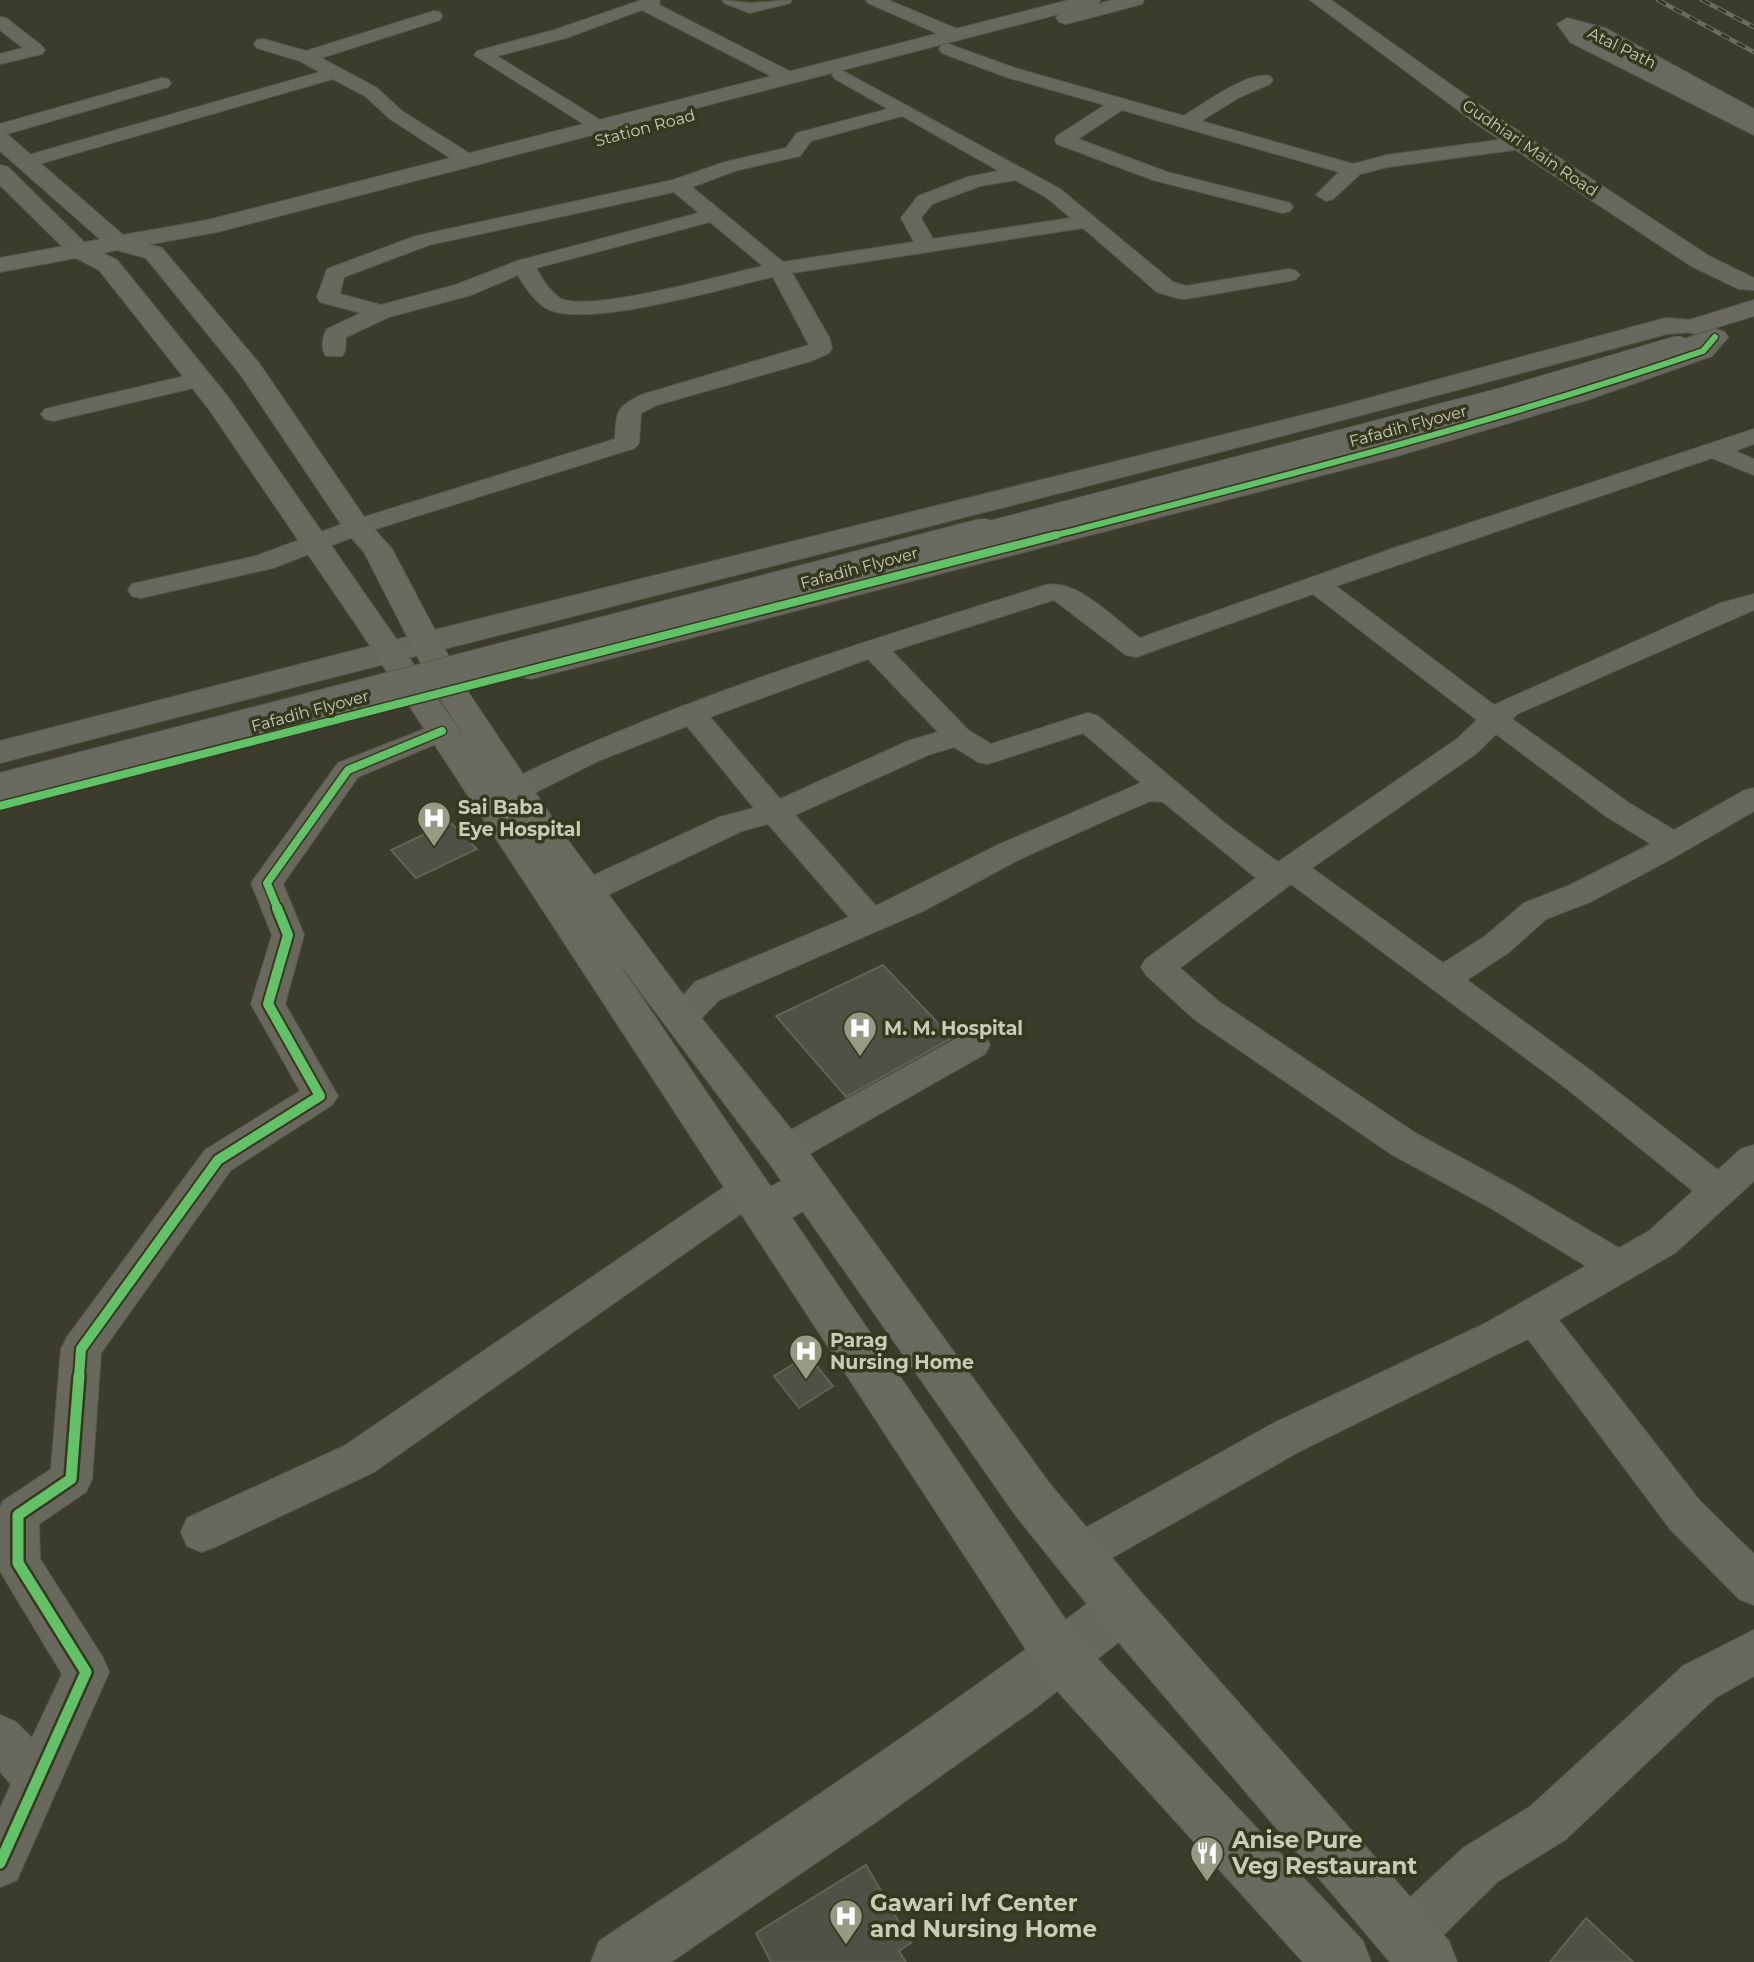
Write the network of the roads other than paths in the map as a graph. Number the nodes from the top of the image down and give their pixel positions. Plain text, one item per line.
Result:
1 (730, 0) edge
2 (783, 0) edge
3 (874, 0) edge
4 (1091, 0) edge
5 (1135, 0) edge
6 (1319, 0) edge
7 (647, 3) edge
8 (438, 6) edge
9 (0, 22) edge
10 (952, 42) junction
11 (264, 44) dead end
12 (306, 57) junction
13 (0, 59) edge
14 (334, 73) junction
15 (841, 75) junction
16 (789, 78) junction
17 (1264, 80) dead end
18 (162, 83) dead end
19 (1119, 104) junction
20 (905, 110) junction
21 (1754, 118) edge
22 (1187, 122) junction
23 (598, 127) junction
24 (1754, 129) edge
25 (1, 140) edge
26 (1521, 143) junction
27 (468, 161) junction
28 (25, 162) junction
29 (1353, 170) junction
30 (0, 172) edge
31 (1018, 173) junction
32 (678, 185) junction
33 (1326, 195) dead end
34 (1283, 207) dead end
35 (714, 215) junction
36 (1086, 222) junction
37 (926, 246) junction
38 (80, 251) junction
39 (154, 253) junction
40 (113, 254) junction
41 (0, 265) edge
42 (524, 265) junction
43 (779, 269) junction
44 (1289, 275) dead end
45 (0, 282) edge
46 (1751, 296) edge
47 (381, 312) junction
48 (1754, 325) edge
49 (1687, 337) junction
50 (334, 351) dead end
51 (198, 380) junction
52 (53, 414) dead end
53 (1754, 436) edge
54 (1715, 451) junction
55 (1754, 468) edge
56 (356, 527) junction
57 (314, 543) junction
58 (1318, 585) junction
59 (141, 590) dead end
60 (1754, 601) edge
61 (407, 647) junction
62 (873, 648) junction
63 (437, 706) junction
64 (694, 715) junction
65 (1495, 720) junction
66 (958, 736) junction
67 (0, 752) edge
68 (0, 767) edge
69 (517, 789) junction
70 (0, 790) edge
71 (1172, 793) junction
72 (1754, 798) edge
73 (0, 806) edge
74 (776, 812) junction
75 (1674, 844) junction
76 (1284, 873) junction
77 (588, 891) junction
78 (872, 920) junction
79 (1445, 978) junction
80 (680, 1019) junction
81 (973, 1045) dead end
82 (1754, 1159) edge
83 (797, 1169) junction
84 (1719, 1191) junction
85 (757, 1201) junction
86 (1619, 1267) junction
87 (1533, 1316) junction
88 (202, 1532) dead end
89 (1077, 1555) junction
90 (1754, 1584) edge
91 (1122, 1608) junction
92 (1754, 1652) edge
93 (1060, 1656) junction
94 (0, 1738) edge
95 (38, 1778) junction
96 (0, 1863) edge
97 (1416, 1949) edge
98 (620, 1962) edge
99 (1342, 1962) edge

1 - 2 street
3 - 10 street
4 - 10 street, Station Road
5 - 10 street, Station Road
6 - 26 street, Gudhiari Main Road
7 - 16 street
7 - 23 street
8 - 12 street
9 - 13 street
10 - 15 street, Station Road
10 - 16 street, Station Road
10 - 19 street
11 - 12 street
12 - 14 street
14 - 27 street
14 - 28 street
15 - 20 street
15 - 39 street, Station Road
16 - 23 street, Station Road
17 - 22 street
18 - 25 street
19 - 22 street
19 - 34 street
20 - 31 street
20 - 32 street
21 - 24 main road, Atal Path
22 - 29 street
23 - 27 street, Station Road
25 - 28 street
26 - 29 street
26 - 46 street, Gudhiari Main Road
27 - 40 street, Station Road
28 - 40 street
29 - 33 street
30 - 38 street
31 - 36 street
31 - 37 street
32 - 35 street
32 - 47 street
35 - 42 street
35 - 43 street
36 - 37 street
36 - 44 street
37 - 43 street
38 - 40 main road
38 - 41 main road
39 - 40 main road
39 - 56 main road
40 - 45 main road
40 - 51 main road
42 - 43 street
42 - 47 street
43 - 56 street
46 - 49 main road
47 - 50 street
48 - 49 main road
49 - 61 street
49 - 63 street
49 - 68 highway, Fafadih Flyover
49 - 70 highway, Fafadih Flyover, bridge
51 - 52 street
51 - 57 main road
53 - 54 street
54 - 55 street
54 - 58 street
56 - 57 street
56 - 61 main road
57 - 59 street
57 - 61 main road
58 - 62 street
58 - 65 street
60 - 65 street
61 - 63 main road
61 - 67 street
62 - 64 street
62 - 66 street
63 - 69 main road
63 - 73 street
63 - 85 main road
63 - 95 street
64 - 69 street
64 - 74 street
65 - 75 street
65 - 76 street
66 - 71 street
66 - 74 street
69 - 77 main road
71 - 76 street
71 - 78 street
72 - 75 street
74 - 77 street
74 - 78 street
75 - 79 street
76 - 79 street
76 - 86 street
77 - 80 main road
78 - 80 street
79 - 84 street
80 - 83 main road
81 - 83 street
82 - 84 street
83 - 85 highway
83 - 89 main road
84 - 86 street
85 - 88 street
85 - 93 main road
86 - 87 street
87 - 89 street
87 - 90 street
89 - 91 main road
91 - 93 street
91 - 97 main road
92 - 97 street
93 - 98 street
93 - 99 main road
94 - 95 street
95 - 96 street

